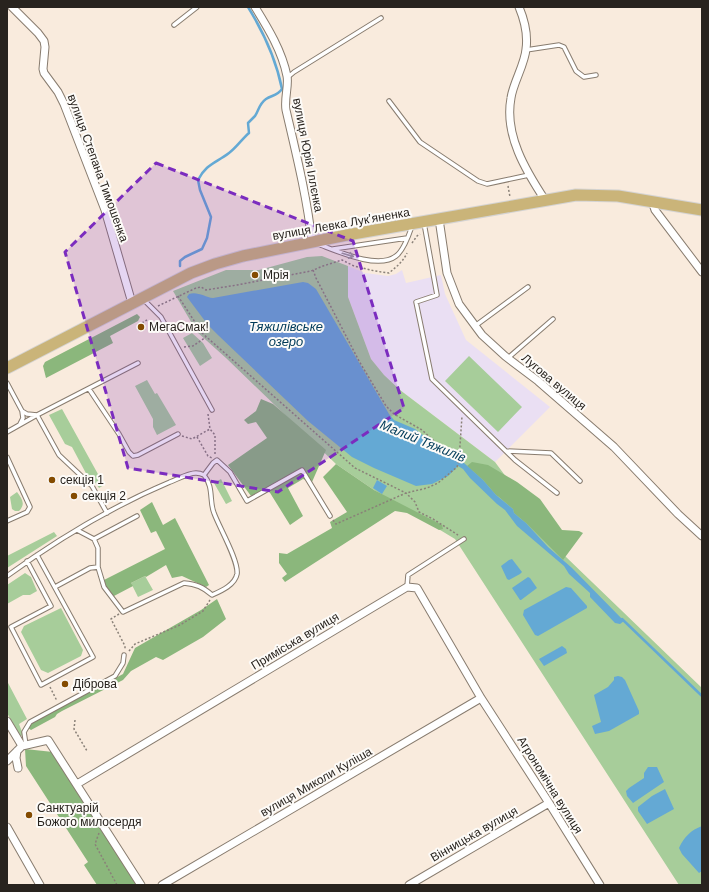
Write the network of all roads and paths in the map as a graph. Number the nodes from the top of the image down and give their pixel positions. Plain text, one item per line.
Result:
1 (12, 7) edge
2 (197, 7) edge
3 (255, 7) edge
4 (519, 7) edge
5 (381, 18) dead end
6 (174, 25) dead end
7 (526, 50) junction
8 (596, 75) dead end
9 (287, 77) junction
10 (389, 101) dead end
11 (529, 176) junction
12 (507, 180) junction
13 (510, 196) dead end
14 (544, 200) junction
15 (652, 201) junction
16 (702, 210) edge
17 (439, 219) junction
18 (421, 226) junction
19 (407, 238) junction
20 (312, 242) junction
21 (332, 249) junction
22 (313, 270) junction
23 (702, 272) edge
24 (528, 287) dead end
25 (178, 296) junction
26 (137, 301) junction
27 (153, 308) junction
28 (553, 319) dead end
29 (147, 320) dead end
30 (142, 323) dead end
31 (475, 326) junction
32 (206, 337) junction
33 (178, 348) junction
34 (508, 358) junction
35 (138, 363) dead end
36 (7, 368) edge
37 (7, 383) edge
38 (89, 389) junction
39 (462, 409) junction
40 (212, 410) joint
41 (22, 411) junction
42 (37, 415) junction
43 (20, 424) junction
44 (210, 429) junction
45 (7, 432) edge
46 (178, 434) joint
47 (197, 437) junction
48 (506, 451) junction
49 (7, 457) edge
50 (460, 457) junction
51 (217, 460) junction
52 (204, 475) junction
53 (580, 481) dead end
54 (406, 493) junction
55 (557, 493) dead end
56 (107, 513) junction
57 (137, 516) dead end
58 (330, 516) joint
59 (7, 521) edge
60 (77, 530) junction
61 (702, 536) edge
62 (94, 539) junction
63 (464, 539) joint
64 (38, 555) junction
65 (27, 562) junction
66 (98, 567) junction
67 (7, 576) edge
68 (55, 587) junction
69 (407, 587) junction
70 (212, 595) junction
71 (123, 612) junction
72 (124, 655) junction
73 (47, 682) junction
74 (481, 698) junction
75 (60, 705) junction
76 (75, 720) dead end
77 (7, 721) edge
78 (22, 748) junction
79 (87, 751) dead end
80 (7, 761) edge
81 (18, 768) dead end
82 (77, 784) junction
83 (549, 803) junction
84 (104, 826) junction
85 (7, 827) edge
86 (40, 885) edge
87 (117, 885) edge
88 (141, 885) edge
89 (162, 885) edge
90 (409, 885) edge
91 (600, 885) edge

1 - 26 street, вулиця Степана Тимошенка
2 - 6 lane
3 - 9 street, вулиця Юрія Іллєнка
4 - 7 street
5 - 9 lane
7 - 8 lane
7 - 11 street
9 - 20 street, вулиця Юрія Іллєнка
10 - 12 lane
11 - 12 lane
11 - 14 street
12 - 13 path
14 - 15 main road, вулиця Левка Лукʼяненка
14 - 17 main road, вулиця Левка Лукʼяненка
15 - 16 main road, вулиця Левка Лукʼяненка
15 - 23 street
17 - 18 main road, вулиця Левка Лукʼяненка
17 - 31 street, Лугова вулиця
18 - 19 lane
18 - 20 main road, вулиця Левка Лукʼяненка
18 - 22 path
18 - 39 lane
19 - 21 lane
21 -> 19 lane
20 - 21 lane
20 - 26 main road, вулиця Левка Лукʼяненка
22 - 25 path
22 - 50 path
24 - 31 lane
25 - 27 path
25 - 32 path
26 - 27 lane
26 - 36 main road, вулиця Левка Лукʼяненка
27 - 33 lane
28 - 34 lane
29 - 30 path
31 - 34 street, Лугова вулиця
32 - 33 path
32 - 54 path
33 - 40 lane
34 - 61 street, Лугова вулиця
35 - 38 lane
37 - 41 lane
38 - 42 lane
38 - 46 lane
39 - 48 lane
39 - 50 path
40 - 44 path
41 - 42 lane
41 - 43 lane
42 - 43 lane
42 - 56 lane
43 - 45 lane
44 - 47 path
44 - 51 path
46 - 47 path
47 - 51 path
48 - 53 lane
48 - 55 lane
49 - 59 lane
50 - 54 path
51 - 52 lane
51 - 58 lane
52 - 56 lane
52 - 70 lane
54 - 58 path
54 - 63 path
56 - 60 lane
57 - 62 lane
60 - 62 lane
60 - 64 lane
62 - 66 lane
63 - 69 lane
64 - 65 lane
64 - 68 lane
65 - 67 lane
65 - 73 lane
66 - 68 lane
66 - 71 lane
68 - 73 lane
69 - 74 street
69 - 82 street, Приміська вулиця
70 - 71 lane
70 - 72 path
71 - 72 path
72 - 75 lane
73 - 75 path
74 - 83 street, Агрономічна вулиця
74 - 89 street, вулиця Миколи Куліша
75 - 78 lane
76 - 79 path
77 - 78 street
78 - 80 street
78 - 81 street
78 - 82 street
82 - 84 street
83 - 90 street, Вінницька вулиця
83 - 91 street, Агрономічна вулиця
84 - 87 path
84 - 88 street
85 - 86 street

